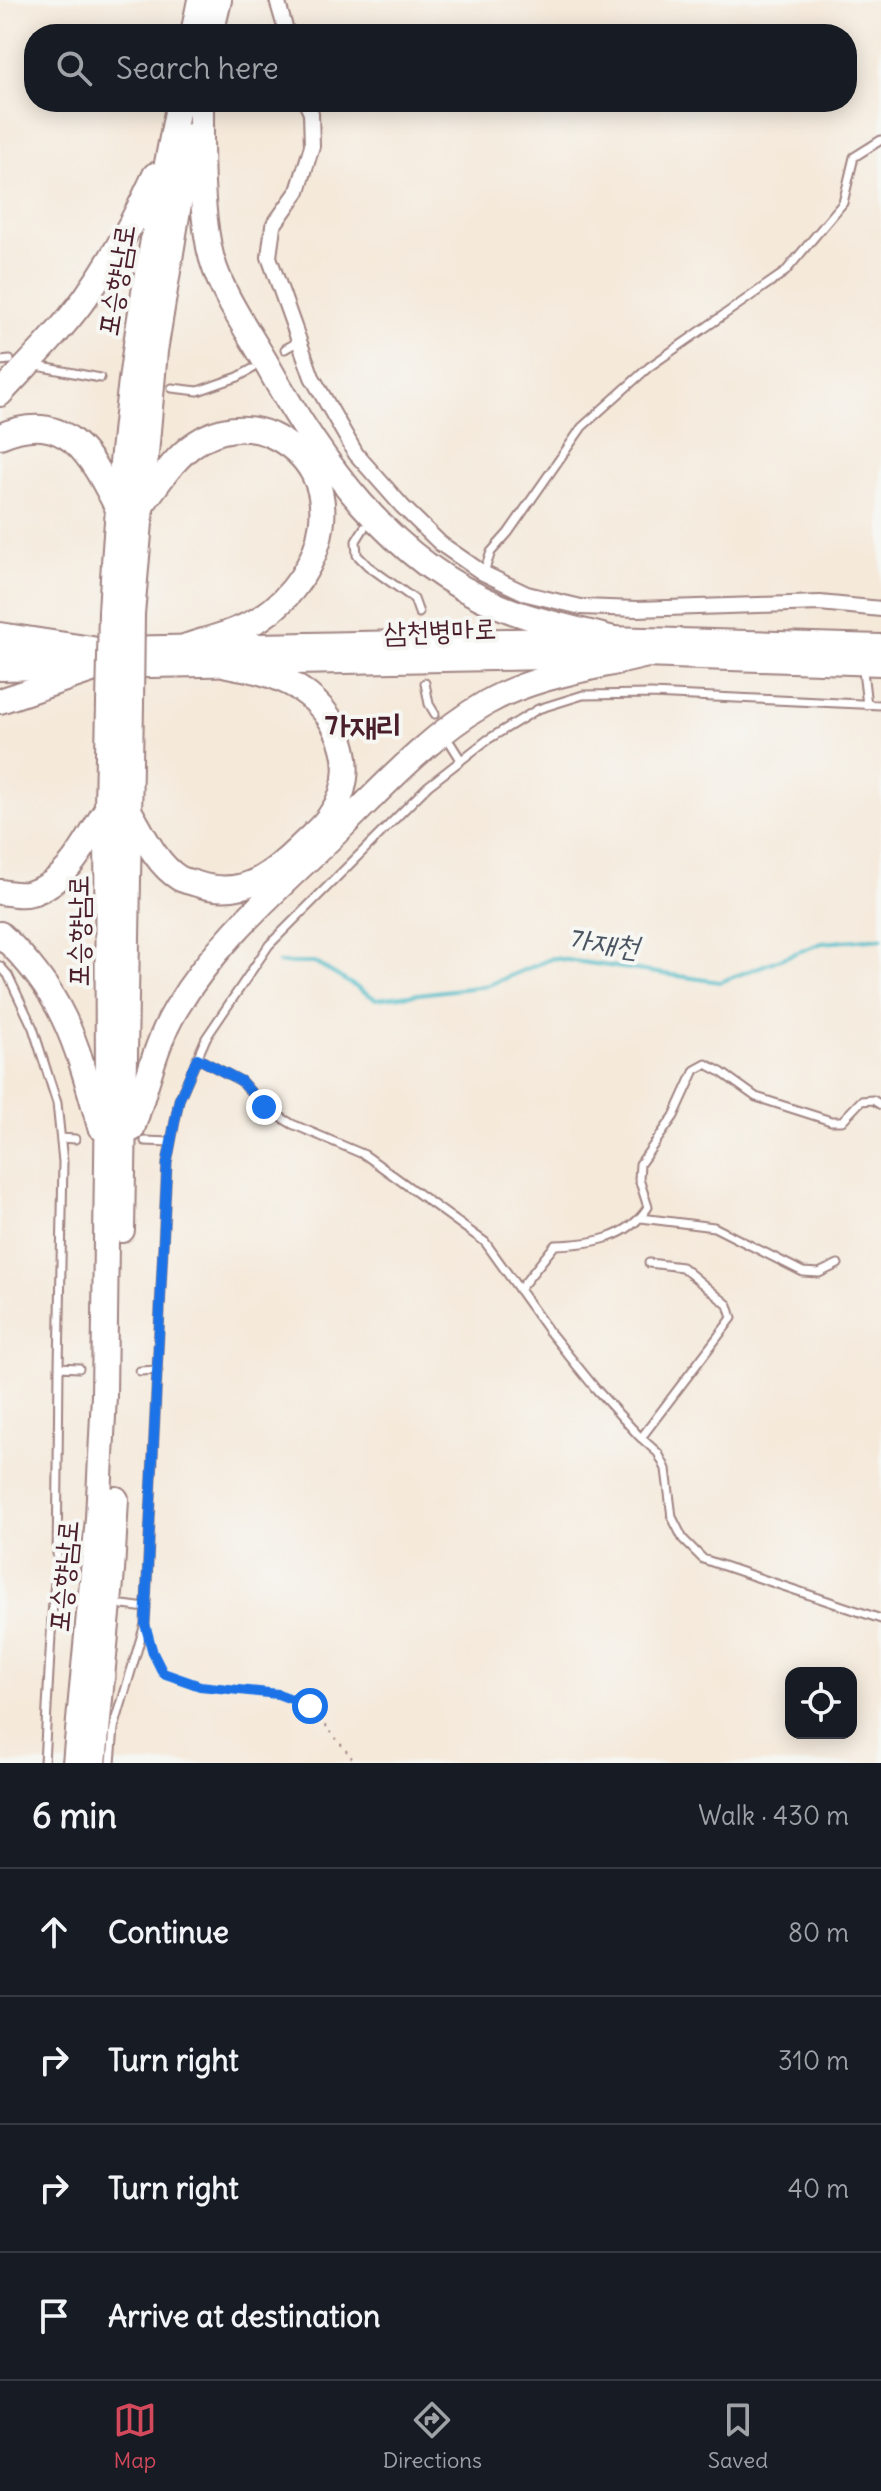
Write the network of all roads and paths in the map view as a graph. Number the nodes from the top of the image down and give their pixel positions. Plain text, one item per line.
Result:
1 (200, 0) edge
2 (219, 0) edge
3 (277, 0) edge
4 (195, 24) edge
5 (213, 24) edge
6 (284, 24) edge
7 (177, 112) edge
8 (197, 112) edge
9 (199, 112) edge
10 (311, 112) edge
11 (172, 136) junction
12 (881, 140) edge
13 (299, 341) junction
14 (285, 349) dead end
15 (10, 360) dead end
16 (0, 361) edge
17 (37, 366) dead end
18 (252, 369) dead end
19 (100, 378) dead end
20 (172, 388) dead end
21 (0, 394) edge
22 (0, 436) edge
23 (129, 507) junction
24 (364, 528) dead end
25 (483, 573) junction
26 (881, 609) edge
27 (419, 613) dead end
28 (0, 635) edge
29 (610, 638) junction
30 (187, 646) junction
31 (881, 646) edge
32 (0, 652) edge
33 (643, 656) junction
34 (95, 658) junction
35 (227, 665) junction
36 (872, 668) edge
37 (0, 669) edge
38 (425, 683) dead end
39 (0, 701) edge
40 (867, 705) junction
41 (881, 705) edge
42 (435, 714) dead end
43 (451, 744) dead end
44 (461, 760) junction
45 (118, 807) junction
46 (0, 892) edge
47 (0, 934) edge
48 (0, 966) edge
49 (197, 1058) junction
50 (881, 1105) edge
51 (61, 1138) junction
52 (75, 1139) dead end
53 (145, 1141) dead end
54 (171, 1142) junction
55 (115, 1153) junction
56 (641, 1218) junction
57 (649, 1263) dead end
58 (838, 1264) dead end
59 (519, 1290) junction
60 (59, 1367) junction
61 (79, 1368) dead end
62 (158, 1370) junction
63 (140, 1371) dead end
64 (641, 1438) junction
65 (53, 1599) junction
66 (75, 1602) dead end
67 (123, 1605) dead end
68 (146, 1608) junction
69 (881, 1619) edge
70 (145, 1624) junction
71 (44, 1763) edge
72 (75, 1763) edge
73 (94, 1763) edge
74 (111, 1763) edge
75 (356, 1763) edge

1 - 4 highway
2 - 5 highway
3 - 6 street
7 - 11 highway, 포승향남로
8 - 23 highway, 포승향남로
9 - 29 highway
10 - 13 street
11 - 21 highway
11 - 23 highway, 포승향남로
12 - 25 lane
13 - 14 lane
13 - 25 street
15 - 16 lane
17 - 19 lane
18 - 20 lane
22 - 23 highway
23 - 30 highway
23 - 45 highway, 포승향남로, bridge
24 - 27 lane
25 - 26 street
28 - 34 highway
29 - 30 main road, 삼천병마로
29 - 31 main road, 삼천병마로
30 - 34 main road, 삼천병마로
32 - 34 main road, 삼천병마로
33 - 35 main road, 삼천병마로
33 - 36 main road, 삼천병마로
33 - 55 highway
34 - 35 main road, 삼천병마로
34 - 37 main road, 삼천병마로
34 - 39 highway
35 - 45 highway
36 - 40 lane
38 - 42 lane
40 - 41 lane
40 - 44 lane
43 - 44 lane
44 - 49 lane
45 - 46 highway
45 - 55 highway, 포승향남로
47 - 55 highway
48 - 51 lane
49 - 54 lane
49 - 59 lane
50 - 56 lane
51 - 52 lane
51 - 60 lane
53 - 54 lane
54 - 62 lane
55 - 72 highway, 포승향남로
55 - 73 highway, 포승향남로
56 - 58 lane
56 - 59 lane
57 - 64 lane
59 - 64 lane
60 - 61 lane
60 - 65 lane
62 - 63 lane
62 - 68 lane
64 - 69 lane
65 - 66 lane
65 - 71 lane
67 - 68 lane
68 - 70 lane
70 - 74 lane
70 - 75 path

